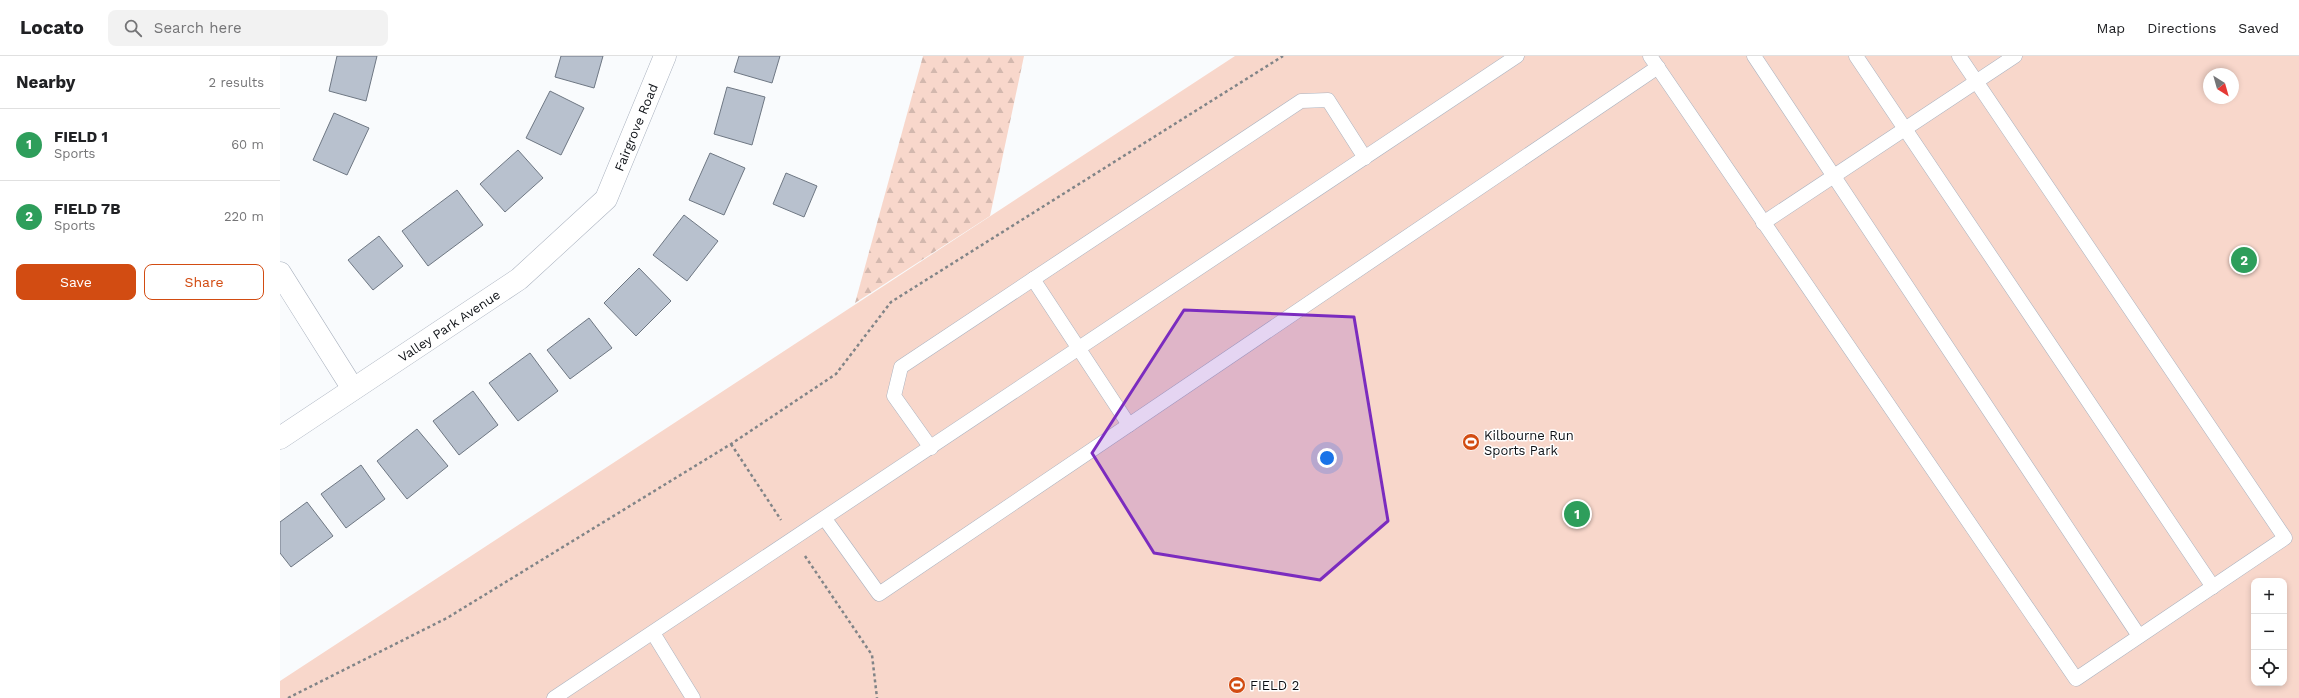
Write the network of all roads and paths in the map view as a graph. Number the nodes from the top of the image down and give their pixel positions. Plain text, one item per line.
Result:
1 (665, 56) edge
2 (1283, 56) edge
3 (1517, 56) edge
4 (1754, 56) edge
5 (1856, 56) edge
6 (1959, 56) edge
7 (2015, 56) edge
8 (1654, 62) edge
9 (1977, 82) junction
10 (1906, 129) junction
11 (1365, 158) junction
12 (1834, 176) junction
13 (606, 199) joint
14 (1763, 223) junction
15 (280, 273) edge
16 (1033, 279) junction
17 (1079, 349) junction
18 (353, 389) junction
19 (1129, 425) junction
20 (280, 438) edge
21 (731, 444) junction
22 (931, 448) junction
23 (824, 519) junction
24 (794, 539) junction
25 (2213, 587) junction
26 (653, 633) junction
27 (2139, 636) junction
28 (288, 698) edge
29 (554, 698) edge
30 (693, 698) edge
31 (877, 698) edge

1 - 13 street, Fairgrove Road
2 - 21 path
3 - 11 lane
4 - 12 lane
5 - 10 lane
6 - 9 lane
7 - 9 lane
8 - 14 lane
8 - 19 lane
9 - 10 lane
9 - 25 lane
10 - 12 lane
10 - 25 lane
11 - 16 lane
11 - 17 lane
12 - 14 lane
12 - 27 lane
13 - 18 street, Valley Park Avenue
14 - 27 lane
15 - 18 street
16 - 17 lane
16 - 22 lane
17 - 19 lane
17 - 22 lane
18 - 20 street, Valley Park Avenue
19 - 23 lane
21 - 24 path
21 - 28 path
22 - 23 lane
23 - 24 lane
24 - 26 lane
24 - 31 path
25 - 27 lane
26 - 29 lane
26 - 30 lane

